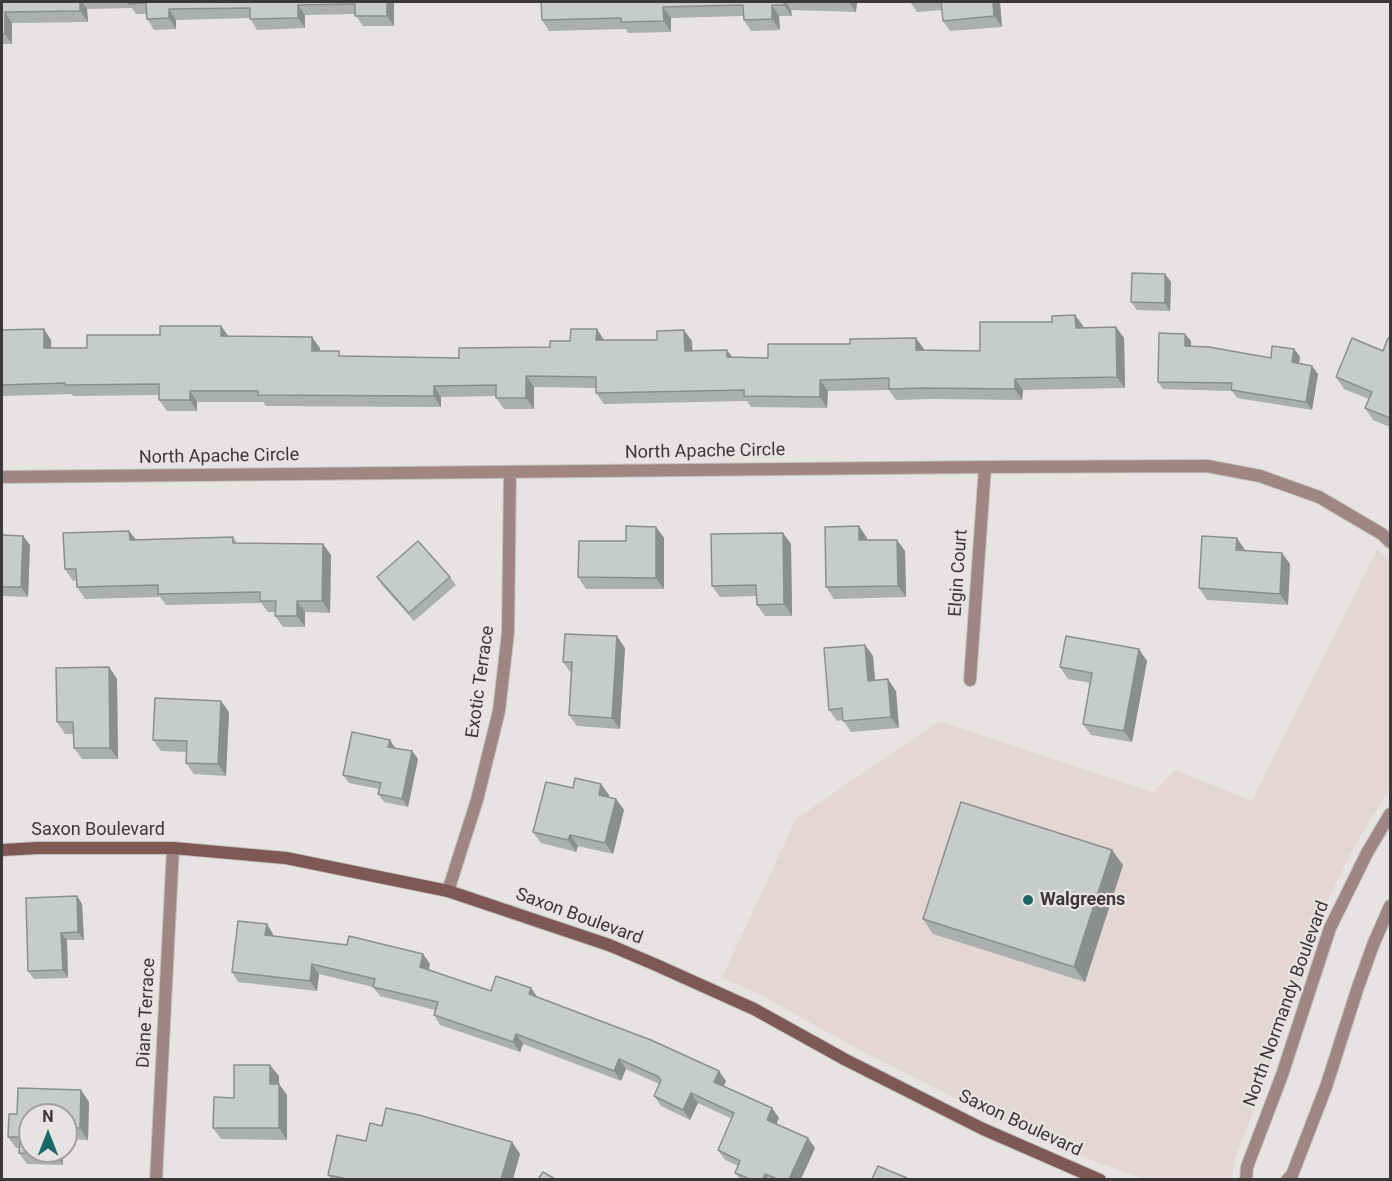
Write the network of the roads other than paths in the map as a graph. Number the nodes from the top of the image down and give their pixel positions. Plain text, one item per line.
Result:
1 (985, 467) junction
2 (510, 472) junction
3 (2, 477) edge
4 (1390, 542) edge
5 (969, 680) dead end
6 (1390, 814) edge
7 (173, 848) junction
8 (2, 850) edge
9 (448, 891) junction
10 (1390, 906) edge
11 (156, 1179) edge
12 (1100, 1179) edge
13 (1245, 1179) edge
14 (1287, 1179) edge

1 - 2 street, North Apache Circle
1 - 4 street, North Apache Circle
1 - 5 street, Elgin Court
2 - 3 street, North Apache Circle
2 - 9 street, Exotic Terrace
6 - 13 street, North Normandy Boulevard
7 - 8 main road, Saxon Boulevard
7 - 9 main road, Saxon Boulevard
7 - 11 street, Diane Terrace
9 - 12 main road, Saxon Boulevard
10 - 14 street

